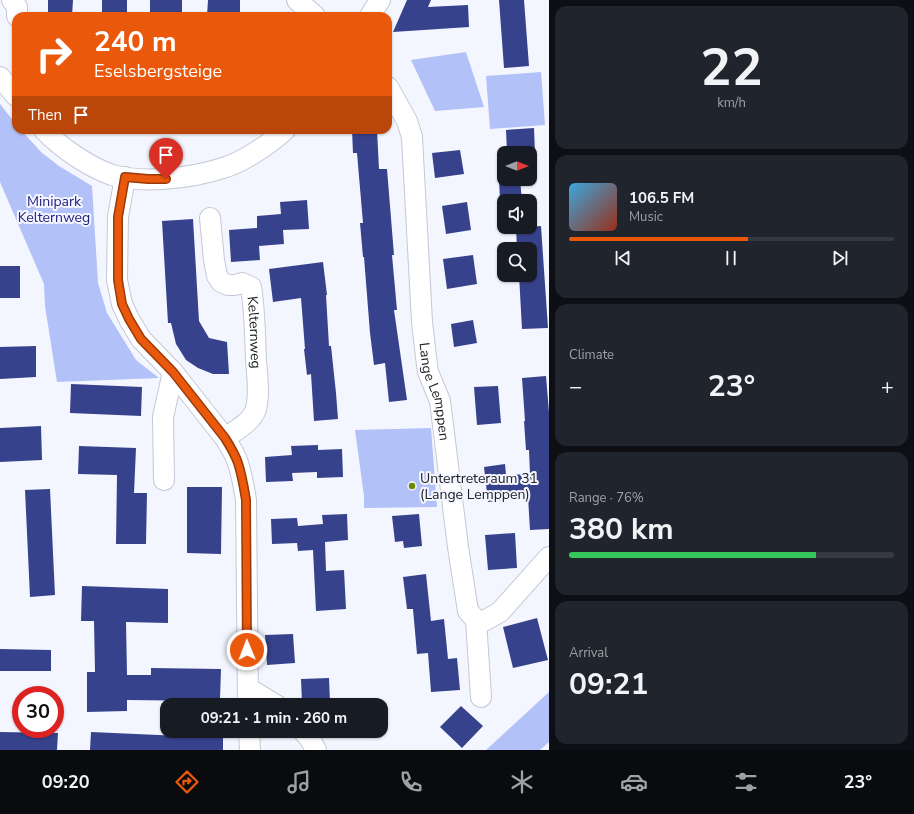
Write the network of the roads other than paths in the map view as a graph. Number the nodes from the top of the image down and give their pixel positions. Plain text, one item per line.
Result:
1 (12, 0) edge
2 (297, 0) edge
3 (380, 0) edge
4 (17, 12) edge
5 (310, 12) edge
6 (372, 12) edge
7 (0, 77) edge
8 (12, 91) edge
9 (392, 94) edge
10 (48, 134) edge
11 (280, 134) edge
12 (125, 177) junction
13 (210, 218) dead end
14 (173, 372) junction
15 (225, 438) junction
16 (164, 480) dead end
17 (549, 558) edge
18 (476, 620) junction
19 (248, 697) edge
20 (481, 697) dead end
21 (249, 738) edge
22 (309, 738) edge
23 (250, 750) edge
24 (316, 750) edge

1 - 4 street
2 - 5 street
3 - 6 street
7 - 8 street
9 - 18 street, Lange Lemppen
10 - 12 street
11 - 12 street
12 - 14 street
13 - 15 street, Kelternweg
14 - 15 street
14 - 16 street
15 - 19 street
17 - 18 street
18 - 20 street, Lange Lemppen
21 - 23 street
22 - 24 street

